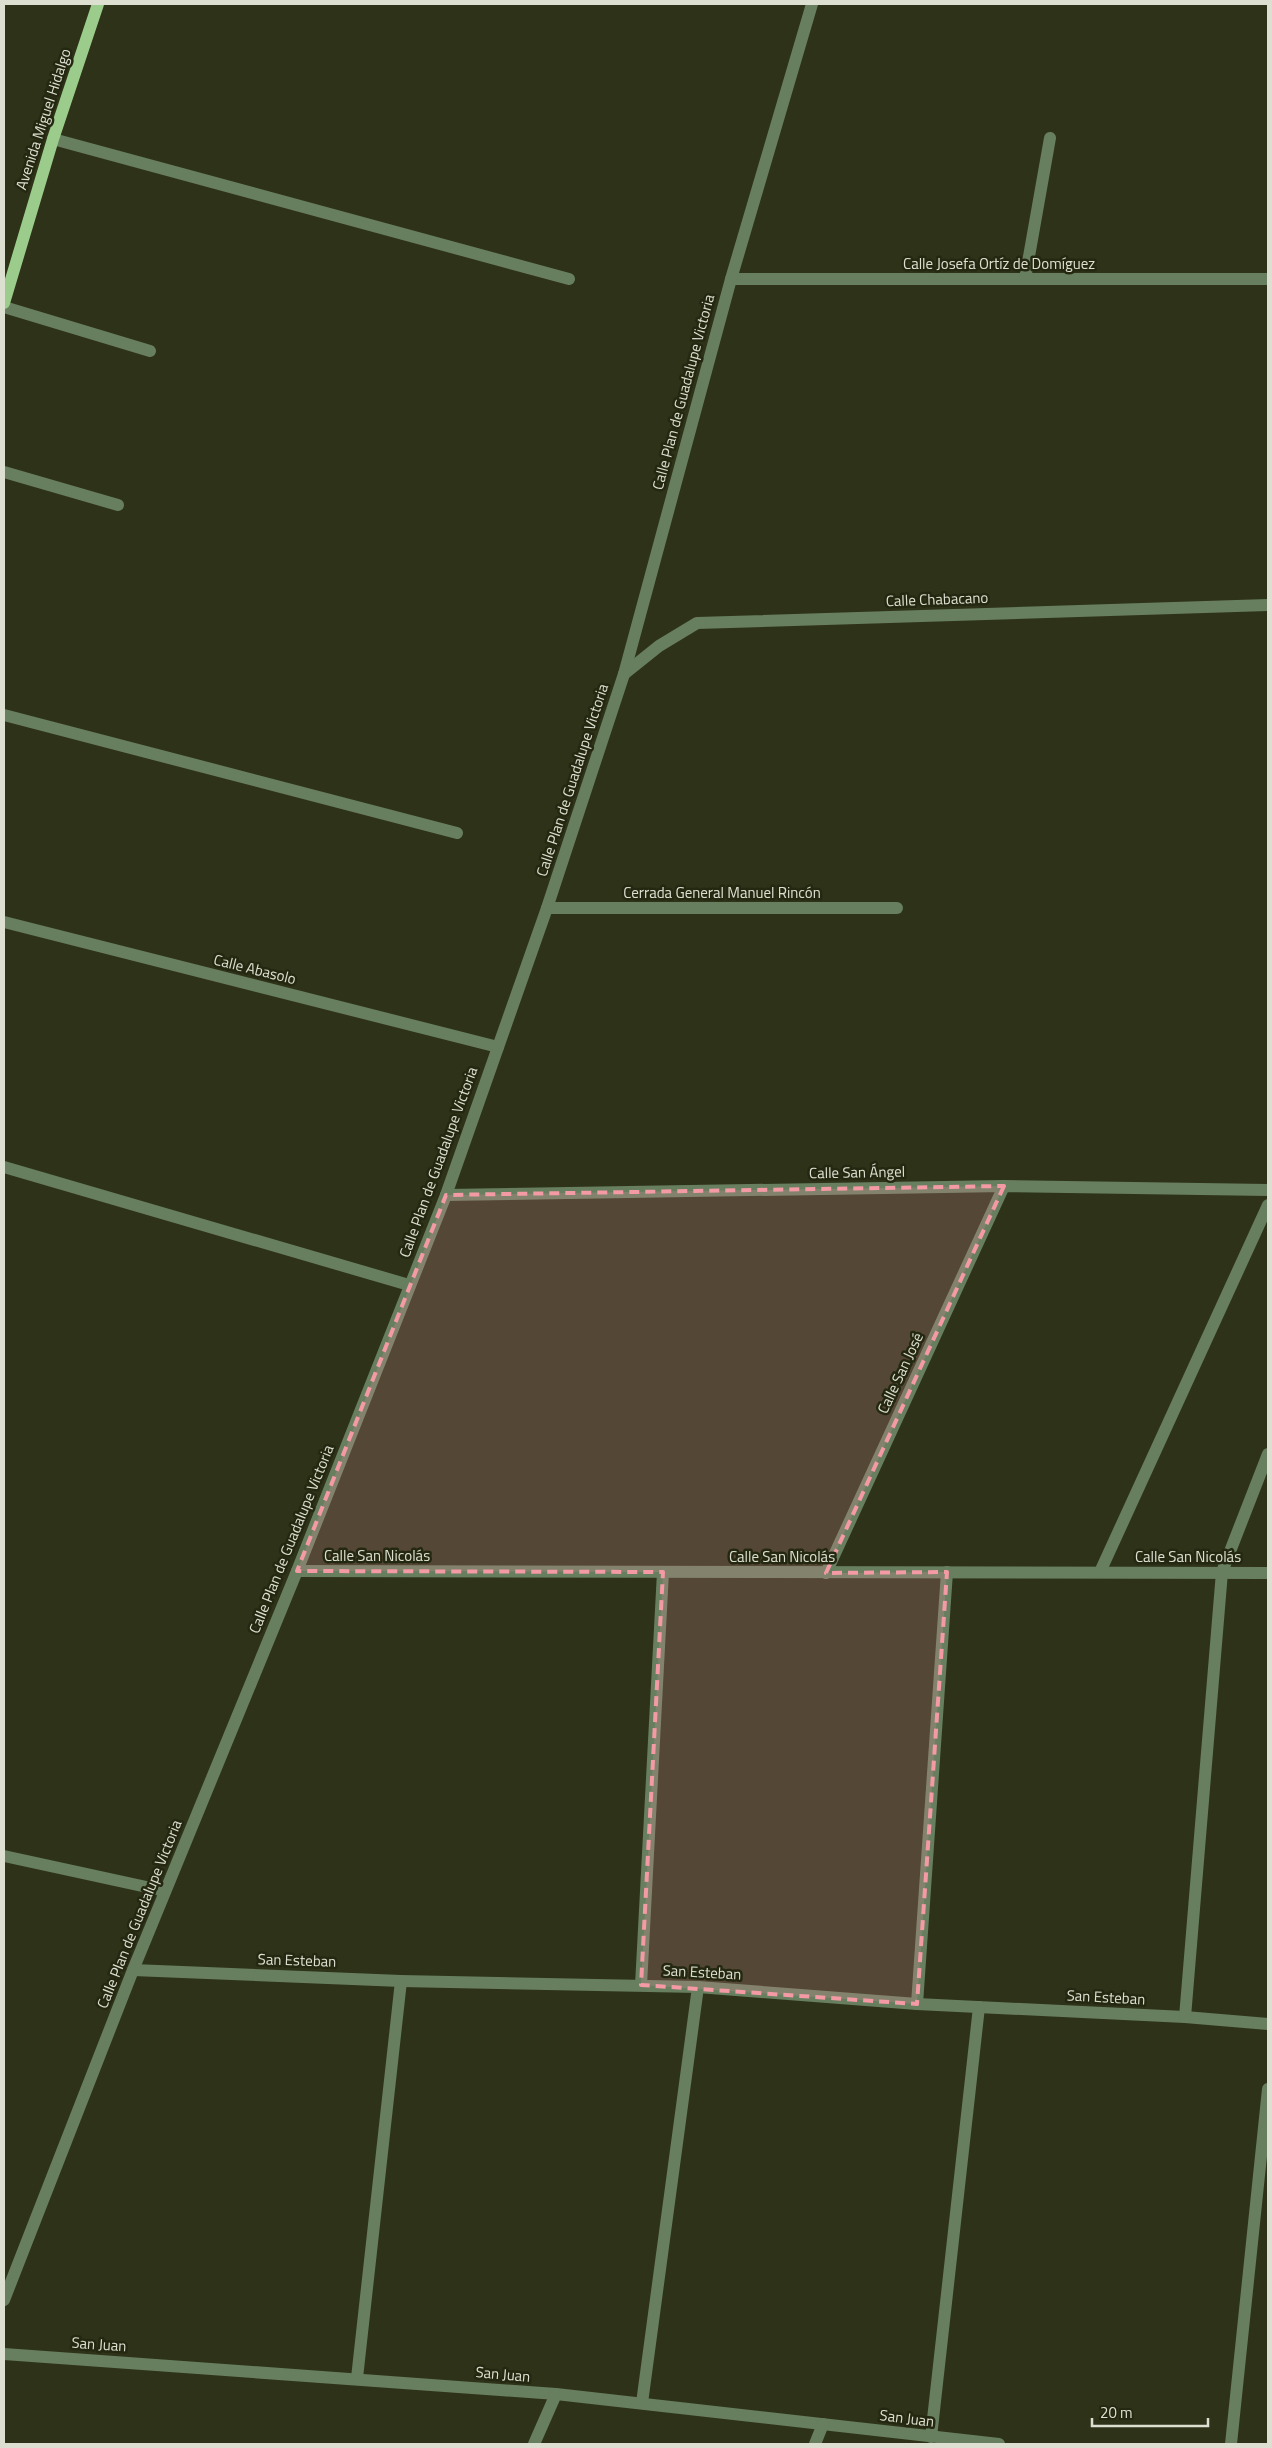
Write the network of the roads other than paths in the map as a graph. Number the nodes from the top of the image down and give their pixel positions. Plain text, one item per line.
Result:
1 (98, 4) edge
2 (812, 4) edge
3 (1050, 138) dead end
4 (53, 139) junction
5 (569, 279) dead end
6 (731, 279) junction
7 (1025, 279) junction
8 (1268, 279) edge
9 (4, 303) edge
10 (4, 307) edge
11 (150, 351) dead end
12 (4, 472) edge
13 (118, 505) dead end
14 (1268, 605) edge
15 (624, 674) junction
16 (4, 715) edge
17 (457, 833) dead end
18 (547, 908) junction
19 (898, 908) dead end
20 (4, 922) edge
21 (498, 1047) junction
22 (4, 1168) edge
23 (1004, 1186) junction
24 (1268, 1190) edge
25 (446, 1196) junction
26 (1268, 1205) edge
27 (409, 1285) junction
28 (1268, 1454) edge
29 (297, 1572) junction
30 (663, 1572) junction
31 (947, 1572) junction
32 (1100, 1572) junction
33 (1222, 1572) junction
34 (826, 1573) junction
35 (1268, 1573) edge
36 (4, 1856) edge
37 (165, 1891) junction
38 (133, 1970) junction
39 (401, 1981) junction
40 (642, 1985) junction
41 (698, 1986) junction
42 (917, 2004) junction
43 (979, 2007) junction
44 (1185, 2017) junction
45 (1268, 2024) edge
46 (1268, 2089) edge
47 (4, 2300) edge
48 (4, 2354) edge
49 (357, 2378) junction
50 (556, 2394) junction
51 (642, 2403) junction
52 (823, 2424) junction
53 (931, 2437) junction
54 (534, 2444) edge
55 (815, 2444) edge
56 (999, 2444) edge
57 (1231, 2444) edge

1 - 4 main road, Avenida Miguel Hidalgo
2 - 6 street, Calle Plan de Guadalupe Victoria
3 - 7 street
4 - 5 street
4 - 9 main road, Avenida Miguel Hidalgo
6 - 7 street, Calle Josefa Ortíz de Domíguez
6 - 15 street, Calle Plan de Guadalupe Victoria
7 - 8 street, Calle Josefa Ortíz de Domíguez
10 - 11 street
12 - 13 street
14 - 15 street, Calle Chabacano
15 - 18 street, Calle Plan de Guadalupe Victoria
16 - 17 street
18 - 19 street, Cerrada General Manuel Rincón
18 - 21 street, Calle Plan de Guadalupe Victoria
20 - 21 street, Calle Abasolo
21 - 25 street, Calle Plan de Guadalupe Victoria
22 - 27 street
23 - 24 street, Calle San Ángel
23 - 25 street, Calle San Ángel
23 - 34 street, Calle San José
25 - 27 street, Calle Plan de Guadalupe Victoria
26 - 32 street
27 - 29 street, Calle Plan de Guadalupe Victoria
28 - 33 street
29 - 30 street, Calle San Nicolás
29 - 37 street, Calle Plan de Guadalupe Victoria
30 - 34 street, Calle San Nicolás
30 - 40 street
31 - 32 street, Calle San Nicolás
31 - 34 street, Calle San Nicolás
31 - 42 street
32 - 33 street, Calle San Nicolás
33 - 35 street, Calle San Nicolás
33 - 44 street
36 - 37 street
37 - 38 street, Calle Plan de Guadalupe Victoria
38 - 39 street, San Esteban
38 - 47 street, Calle Plan de Guadalupe Victoria
39 - 40 street, San Esteban
39 - 49 street
40 - 41 street, San Esteban
41 - 42 street, San Esteban
41 - 51 street
42 - 43 street, San Esteban
43 - 44 street, San Esteban
43 - 53 street
44 - 45 street, San Esteban
46 - 57 street
48 - 49 street, San Juan
49 - 50 street, San Juan
50 - 51 street, San Juan
50 - 54 street
51 - 52 street, San Juan
52 - 53 street, San Juan
52 - 55 street
53 - 56 street, San Juan

